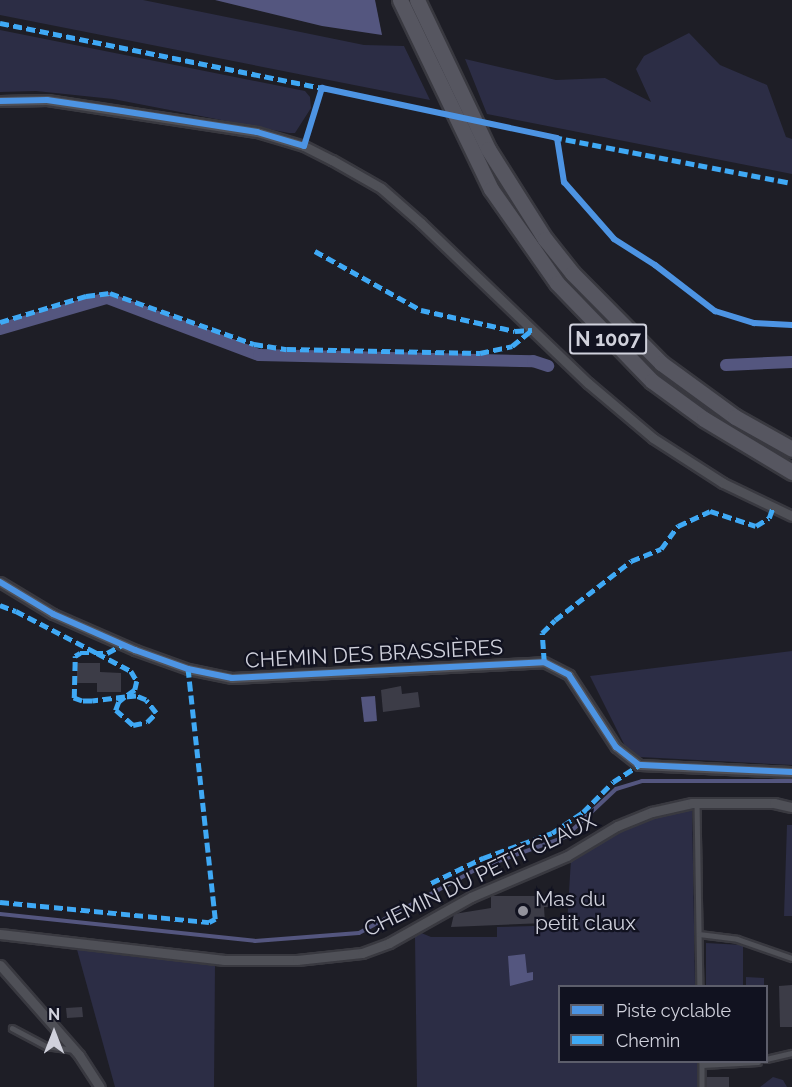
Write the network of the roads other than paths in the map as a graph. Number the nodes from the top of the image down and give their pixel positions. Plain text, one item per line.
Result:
1 (400, 0) edge
2 (417, 0) edge
3 (0, 101) edge
4 (792, 449) edge
5 (792, 472) edge
6 (792, 516) edge
7 (0, 582) edge
8 (792, 772) edge
9 (697, 803) junction
10 (792, 807) edge
11 (0, 934) edge
12 (699, 934) junction
13 (792, 958) edge
14 (0, 965) edge
15 (700, 985) edge
16 (12, 1029) dead end
17 (75, 1050) junction
18 (792, 1053) edge
19 (768, 1059) edge
20 (702, 1063) edge
21 (100, 1087) edge
22 (702, 1087) edge

1 - 5 highway, N 1007
2 - 4 highway, N 1007
3 - 6 street
7 - 8 street, CHEMIN DES BRASSIÈRES
9 - 10 street, CHEMIN DU PETIT CLAUX
9 - 11 street, CHEMIN DU PETIT CLAUX
9 - 12 lane
12 - 13 lane
12 - 15 lane
14 - 17 street
16 - 17 lane
17 - 21 street
18 - 19 lane
20 - 22 lane

